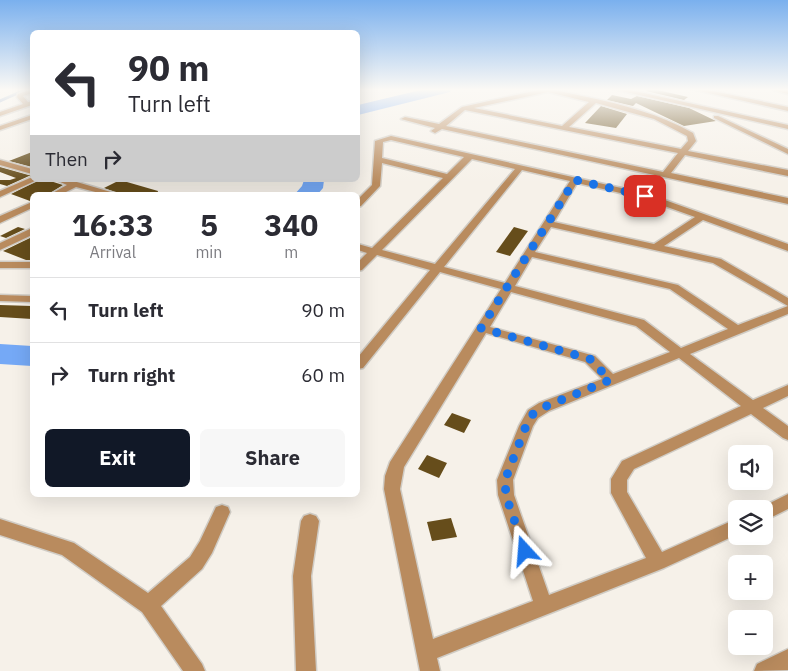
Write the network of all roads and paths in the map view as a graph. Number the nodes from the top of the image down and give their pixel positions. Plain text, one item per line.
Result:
1 (21, 120) edge
2 (410, 120) edge
3 (449, 120) edge
4 (526, 120) edge
5 (573, 120) edge
6 (660, 120) edge
7 (723, 120) edge
8 (757, 120) edge
9 (1, 126) edge
10 (788, 127) edge
11 (439, 128) junction
12 (564, 128) junction
13 (430, 134) dead end
14 (683, 152) junction
15 (788, 152) edge
16 (470, 156) junction
17 (377, 159) junction
18 (0, 162) edge
19 (14, 167) junction
20 (520, 168) junction
21 (30, 171) edge
22 (0, 172) edge
23 (788, 173) edge
24 (664, 175) junction
25 (448, 177) junction
26 (575, 180) junction
27 (30, 181) edge
28 (68, 182) edge
29 (75, 184) junction
30 (59, 192) edge
31 (104, 192) edge
32 (0, 194) edge
33 (788, 201) edge
34 (360, 202) edge
35 (30, 206) edge
36 (703, 216) junction
37 (0, 220) edge
38 (547, 223) junction
39 (30, 232) edge
40 (0, 247) edge
41 (360, 247) edge
42 (656, 247) junction
43 (788, 248) edge
44 (374, 251) junction
45 (528, 253) junction
46 (30, 264) edge
47 (0, 265) edge
48 (360, 266) edge
49 (436, 268) junction
50 (506, 287) junction
51 (0, 298) edge
52 (30, 299) edge
53 (788, 303) edge
54 (788, 310) edge
55 (481, 328) junction
56 (737, 330) junction
57 (680, 353) junction
58 (360, 363) edge
59 (610, 380) junction
60 (788, 390) edge
61 (752, 406) junction
62 (788, 434) edge
63 (788, 501) edge
64 (773, 509) edge
65 (222, 512) dead end
66 (310, 521) dead end
67 (0, 527) edge
68 (728, 531) edge
69 (658, 562) junction
70 (149, 605) junction
71 (544, 607) junction
72 (426, 652) junction
73 (788, 659) edge
74 (195, 671) edge
75 (306, 671) edge
76 (430, 671) edge
77 (764, 671) edge

1 - 9 street
2 - 11 street
3 - 11 street
4 - 12 street
5 - 12 street
6 - 14 street
7 - 15 street
8 - 10 street
11 - 13 street
11 - 24 street
12 - 14 street
14 - 23 street
14 - 24 street
16 - 17 street
16 - 20 street
16 - 25 street
17 - 25 street
17 - 34 street
18 - 19 street
19 - 21 street
19 - 22 street
20 - 26 street
20 - 49 street
24 - 33 street
25 - 44 street
26 - 36 street
26 - 38 street
27 - 32 street
28 - 29 street
29 - 30 street
29 - 31 street
35 - 37 street
36 - 42 street
36 - 43 street
38 - 42 street
38 - 45 street
39 - 40 street
41 - 44 street
42 - 53 street
44 - 48 street
44 - 49 street
45 - 50 street
45 - 56 street
46 - 47 street
49 - 50 street
49 - 58 street
50 - 55 street
50 - 57 street
51 - 52 street
54 - 56 street
55 - 59 street
55 - 72 street
56 - 57 street
57 - 59 street
57 - 61 street
59 - 71 street
60 - 61 street
61 - 62 street
61 - 69 street
63 - 64 street
65 - 70 street
66 - 75 street
67 - 70 street
68 - 69 street
69 - 71 street
70 - 74 street
71 - 72 street
72 - 76 street
73 - 77 street

